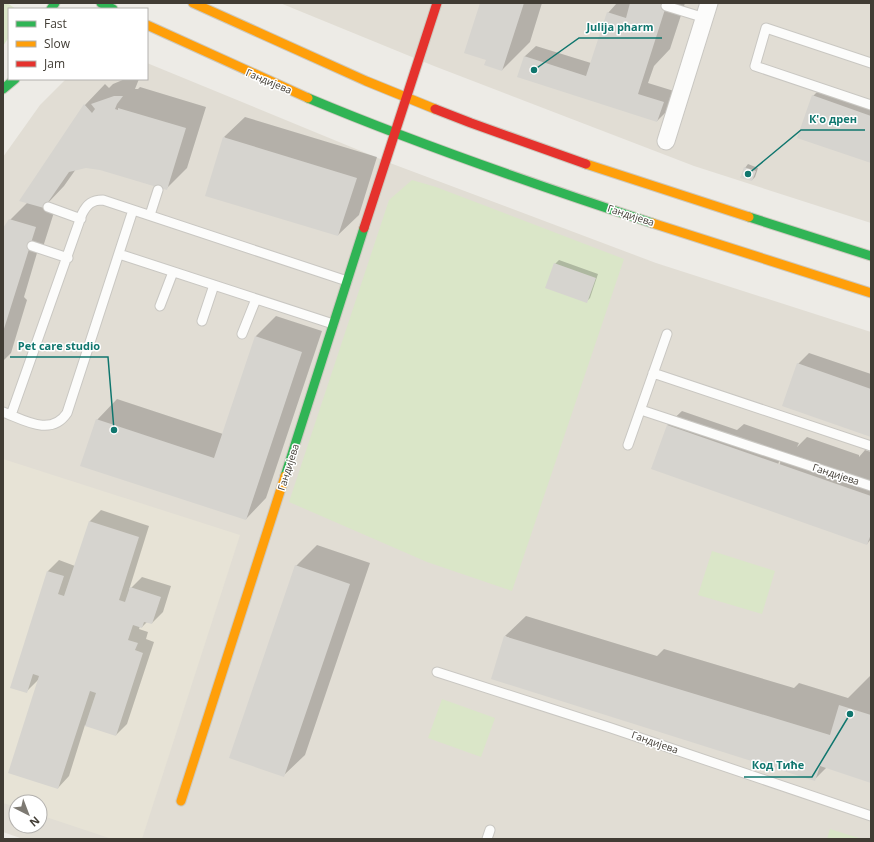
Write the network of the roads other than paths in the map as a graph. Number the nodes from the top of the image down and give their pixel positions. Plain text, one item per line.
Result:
1 (101, 3) edge
2 (437, 3) edge
3 (198, 4) edge
4 (666, 6) dead end
5 (111, 8) edge
6 (707, 11) edge
7 (148, 25) edge
8 (148, 34) edge
9 (171, 36) junction
10 (871, 63) edge
11 (8, 78) edge
12 (3, 88) edge
13 (405, 97) junction
14 (871, 105) edge
15 (394, 133) junction
16 (666, 141) dead end
17 (158, 190) dead end
18 (48, 207) dead end
19 (133, 210) junction
20 (150, 215) junction
21 (81, 218) junction
22 (32, 246) dead end
23 (119, 254) junction
24 (871, 256) edge
25 (68, 258) junction
26 (173, 272) junction
27 (347, 281) junction
28 (214, 285) junction
29 (871, 293) edge
30 (256, 299) junction
31 (160, 306) dead end
32 (202, 321) dead end
33 (334, 324) junction
34 (242, 334) dead end
35 (667, 334) dead end
36 (653, 373) junction
37 (640, 410) junction
38 (7, 414) edge
39 (628, 445) dead end
40 (871, 446) edge
41 (871, 486) edge
42 (437, 672) dead end
43 (181, 802) dead end
44 (871, 816) edge
45 (490, 830) dead end
46 (487, 839) edge

1 - 5 main road
2 - 13 main road, Гандијева
3 - 13 main road
4 - 6 lane
6 - 16 street
7 - 9 main road, Гандијева
8 - 9 main road
9 - 15 main road, Гандијева
10 - 14 lane
11 - 12 main road
13 - 15 main road, Гандијева
13 - 24 main road
15 - 27 main road, Гандијева
15 - 29 main road, Гандијева
17 - 20 lane
18 - 21 lane
19 - 20 lane
19 - 21 lane
19 - 23 lane
20 - 27 lane
21 - 25 lane
22 - 25 lane
23 - 26 lane
23 - 38 lane
25 - 38 lane
26 - 28 lane
26 - 31 lane
27 - 33 main road, Гандијева
28 - 30 lane
28 - 32 lane
30 - 33 lane
30 - 34 lane
33 - 43 main road, Гандијева
35 - 36 lane
36 - 37 lane
36 - 40 lane
37 - 39 lane
37 - 41 lane, Гандијева
42 - 44 lane, Гандијева
45 - 46 lane

